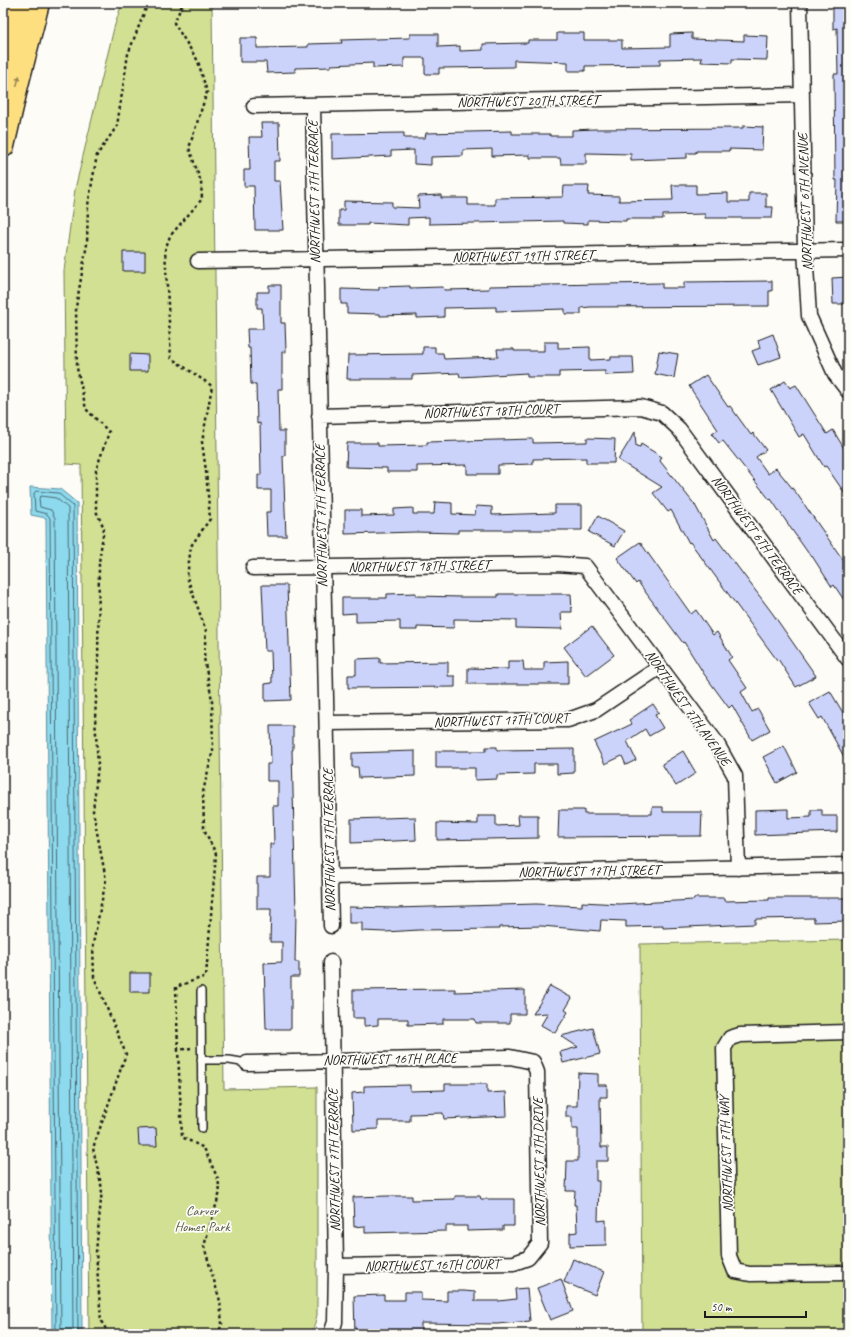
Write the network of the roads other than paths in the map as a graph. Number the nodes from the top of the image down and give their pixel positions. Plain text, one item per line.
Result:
1 (17, 3) edge
2 (38, 3) edge
3 (800, 3) edge
4 (3, 73) edge
5 (802, 95) junction
6 (254, 106) dead end
7 (313, 106) junction
8 (3, 146) edge
9 (805, 250) junction
10 (848, 250) edge
11 (316, 260) junction
12 (198, 261) dead end
13 (848, 391) edge
14 (662, 413) joint
15 (319, 416) junction
16 (585, 566) joint
17 (253, 568) dead end
18 (322, 568) junction
19 (848, 659) edge
20 (660, 667) junction
21 (327, 723) junction
22 (848, 865) edge
23 (738, 868) junction
24 (330, 877) junction
25 (331, 926) dead end
26 (331, 962) dead end
27 (201, 991) dead end
28 (848, 1032) edge
29 (201, 1060) junction
30 (333, 1060) junction
31 (533, 1062) joint
32 (246, 1063) joint
33 (202, 1128) dead end
34 (528, 1258) joint
35 (336, 1266) junction
36 (848, 1273) edge
37 (331, 1334) edge

1 - 4 highway
8 -> 2 highway
3 - 5 street, NORTHWEST 6TH AVENUE
5 - 7 street, NORTHWEST 20TH STREET
5 - 9 street, NORTHWEST 6TH AVENUE
6 - 7 street, NORTHWEST 20TH STREET
7 - 11 street, NORTHWEST 7TH TERRACE
9 - 10 street, NORTHWEST 19TH STREET
9 - 11 street, NORTHWEST 19TH STREET
9 - 13 street, NORTHWEST 6TH AVENUE
11 - 12 street, NORTHWEST 19TH STREET
11 - 15 street, NORTHWEST 7TH TERRACE
14 - 15 street, NORTHWEST 18TH COURT
14 - 19 street, NORTHWEST 6TH TERRACE
15 - 18 street, NORTHWEST 7TH TERRACE
16 - 18 street, NORTHWEST 18TH STREET
16 - 20 street, NORTHWEST 7TH AVENUE
17 - 18 street, NORTHWEST 18TH STREET
18 - 21 street, NORTHWEST 7TH TERRACE
20 - 21 street, NORTHWEST 17TH COURT
20 - 23 street, NORTHWEST 7TH AVENUE
21 - 24 street, NORTHWEST 7TH TERRACE
22 - 23 street, NORTHWEST 17TH STREET
23 - 24 street, NORTHWEST 17TH STREET
24 - 25 street, NORTHWEST 7TH TERRACE
26 - 30 street, NORTHWEST 7TH TERRACE
27 - 29 lane
28 - 36 street, NORTHWEST 7TH WAY
29 - 32 lane
29 - 33 lane
30 - 31 street, NORTHWEST 16TH PLACE
30 - 32 street, NORTHWEST 16TH PLACE
30 - 35 street, NORTHWEST 7TH TERRACE
31 - 34 street, NORTHWEST 7TH DRIVE
34 - 35 street, NORTHWEST 16TH COURT
35 - 37 street, NORTHWEST 7TH TERRACE

